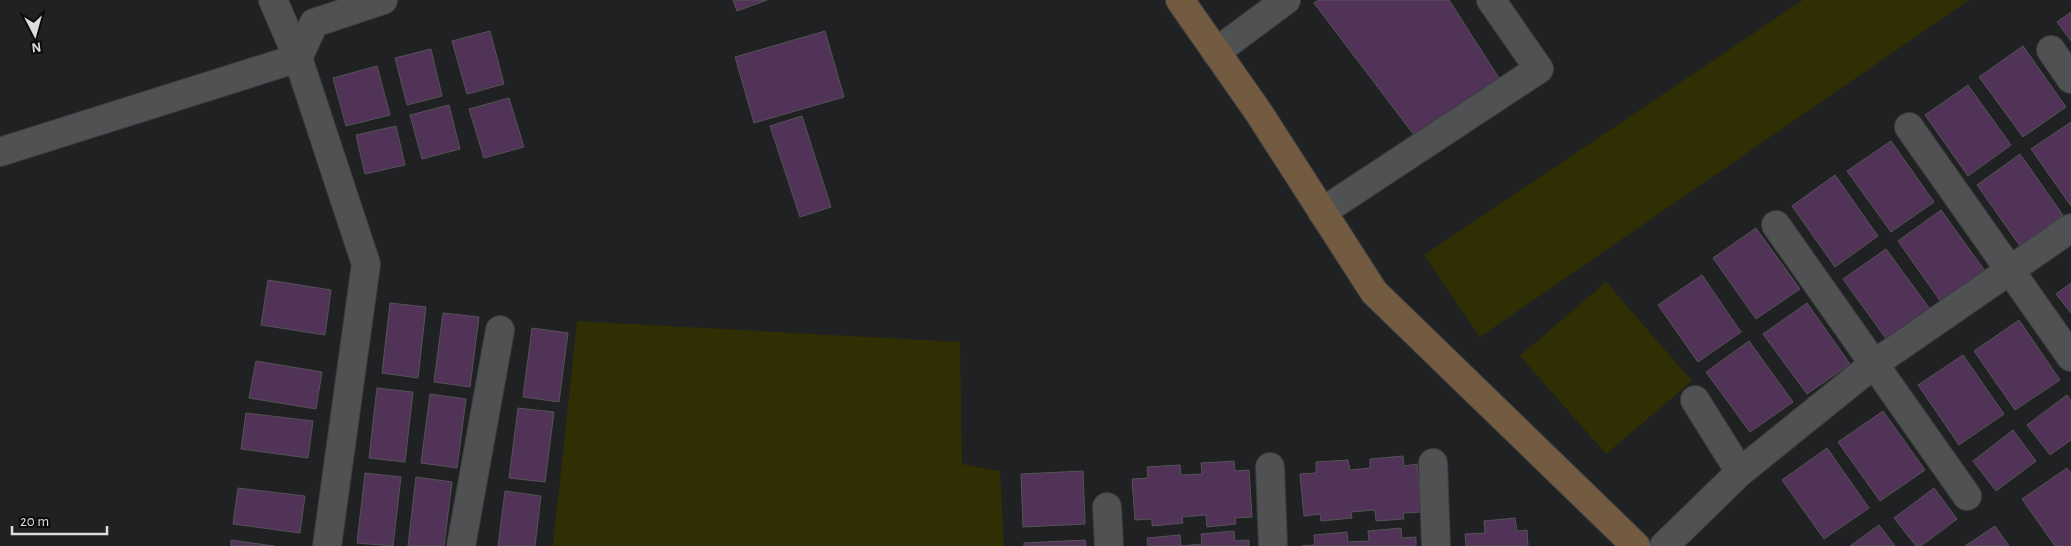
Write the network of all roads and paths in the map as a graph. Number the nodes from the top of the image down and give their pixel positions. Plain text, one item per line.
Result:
1 (273, 0) edge
2 (383, 0) edge
3 (1180, 0) edge
4 (1286, 0) edge
5 (1491, 0) edge
6 (2050, 50) dead end
7 (1216, 52) junction
8 (298, 58) junction
9 (2071, 78) edge
10 (1909, 127) dead end
11 (0, 152) edge
12 (1322, 212) junction
13 (1776, 225) dead end
14 (2071, 228) edge
15 (2011, 271) junction
16 (500, 330) dead end
17 (2071, 357) edge
18 (1874, 364) junction
19 (1695, 400) dead end
20 (1433, 462) dead end
21 (1270, 467) dead end
22 (1740, 472) junction
23 (1967, 496) dead end
24 (1107, 507) dead end
25 (326, 546) edge
26 (461, 546) edge
27 (1109, 546) edge
28 (1273, 546) edge
29 (1436, 546) edge
30 (1636, 546) edge
31 (1664, 546) edge

1 - 8 street
2 - 8 street
3 - 7 street
4 - 7 street
5 - 12 street
6 - 9 street
7 - 12 street
8 - 11 street
8 - 25 street
10 - 15 street
12 - 30 street
13 - 18 street
14 - 15 street
15 - 17 street
15 - 18 street
16 - 26 street
18 - 22 street
18 - 23 street
19 - 22 street
20 - 29 street
21 - 28 street
22 - 31 street
24 - 27 street

